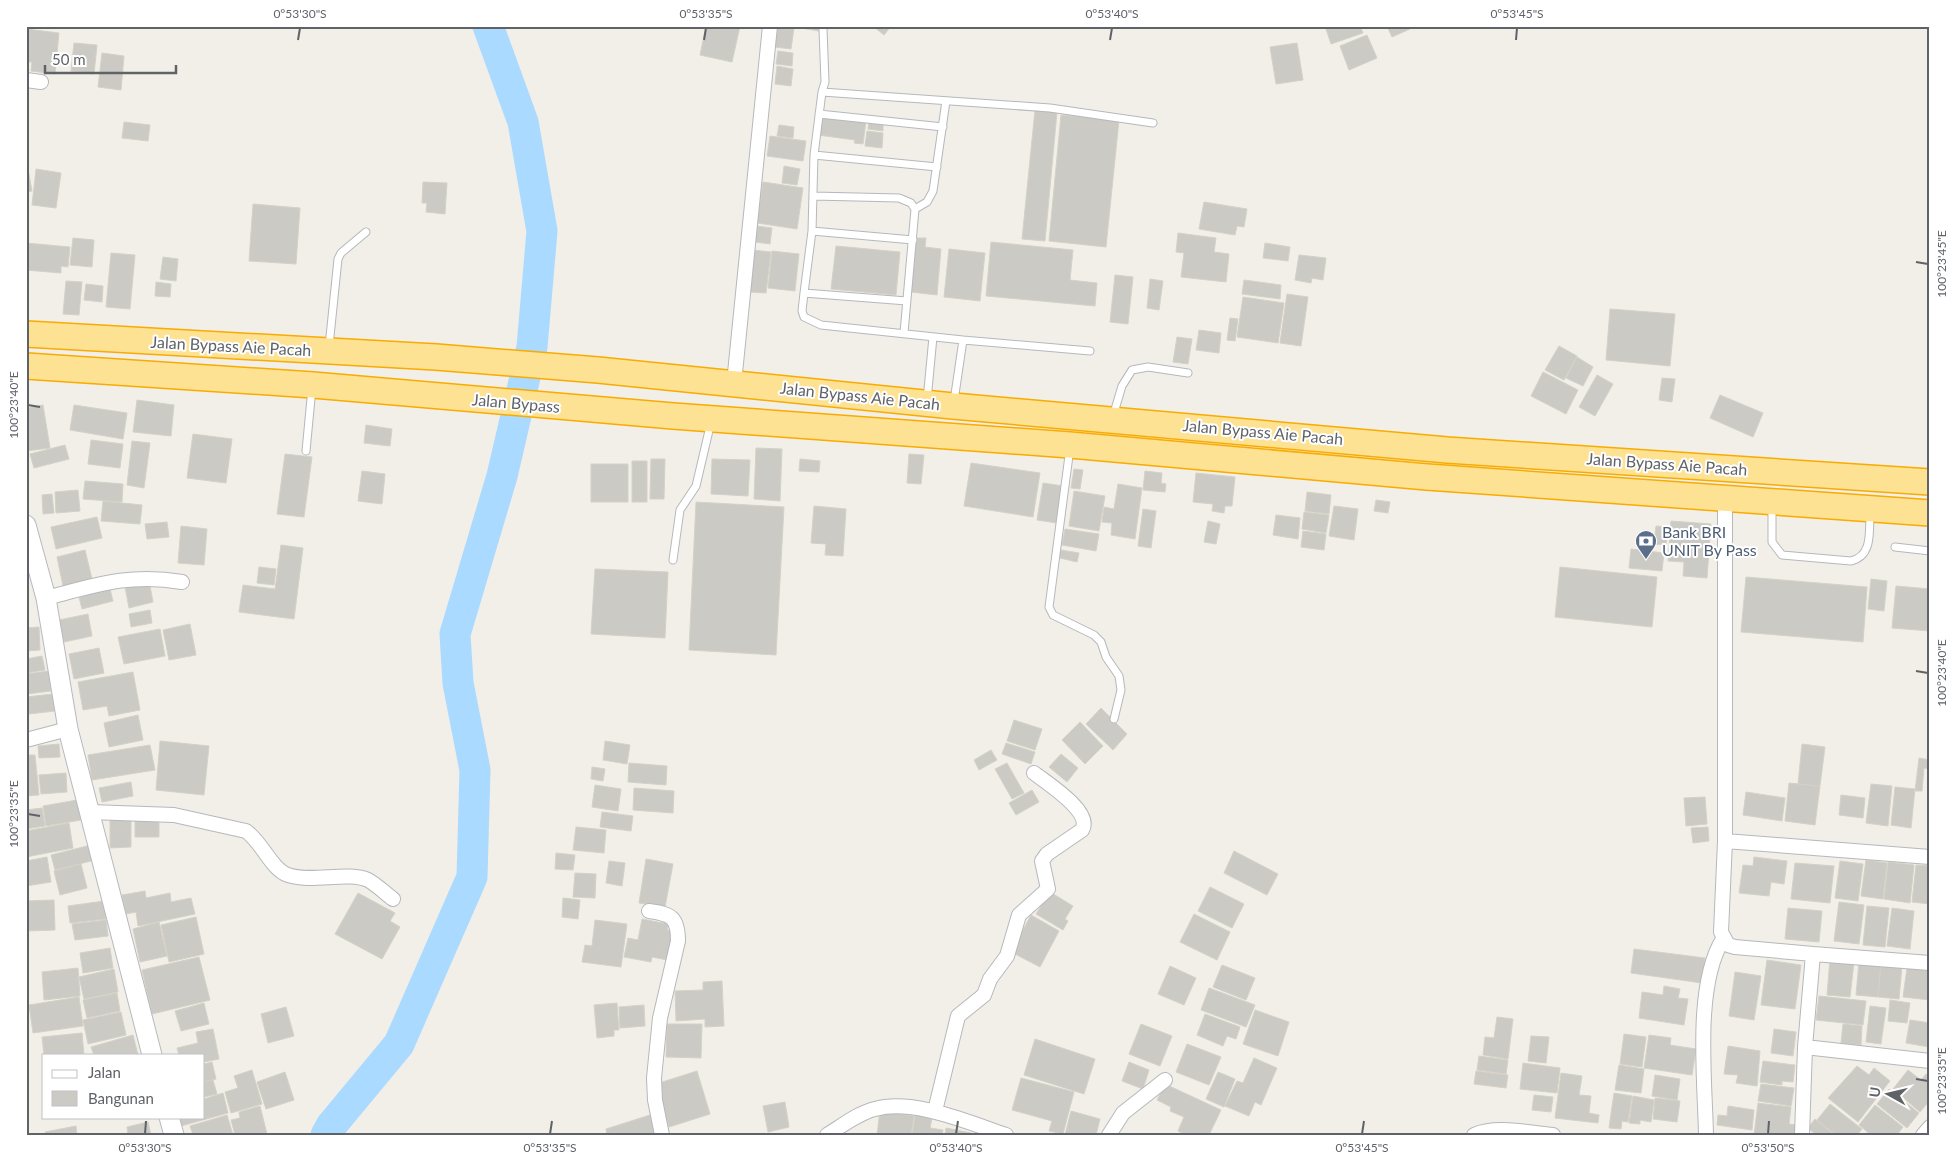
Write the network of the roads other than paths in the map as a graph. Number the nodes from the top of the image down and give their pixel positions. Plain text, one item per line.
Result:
1 (770, 26) edge
2 (823, 29) dead end
3 (26, 80) edge
4 (41, 82) dead end
5 (822, 92) junction
6 (946, 101) junction
7 (819, 114) junction
8 (1153, 123) dead end
9 (943, 127) junction
10 (814, 156) junction
11 (937, 167) junction
12 (813, 196) junction
13 (915, 209) junction
14 (812, 231) junction
15 (366, 232) dead end
16 (913, 240) junction
17 (804, 294) junction
18 (907, 301) junction
19 (904, 333) junction
20 (26, 334) edge
21 (933, 337) junction
22 (963, 340) junction
23 (1090, 351) dead end
24 (328, 352) junction
25 (26, 366) edge
26 (1188, 373) dead end
27 (734, 383) junction
28 (313, 385) junction
29 (435, 396) joint
30 (926, 403) junction
31 (953, 406) junction
32 (712, 418) junction
33 (1112, 419) junction
34 (1070, 445) junction
35 (306, 451) dead end
36 (1930, 482) edge
37 (1725, 499) junction
38 (1772, 502) junction
39 (1870, 510) junction
40 (1930, 513) edge
41 (26, 525) edge
42 (1895, 548) dead end
43 (1930, 551) edge
44 (673, 560) dead end
45 (182, 582) dead end
46 (46, 598) junction
47 (1114, 719) dead end
48 (68, 729) junction
49 (26, 740) edge
50 (1034, 773) dead end
51 (90, 812) junction
52 (1725, 841) junction
53 (1930, 857) edge
54 (393, 900) dead end
55 (649, 911) dead end
56 (1723, 939) junction
57 (1813, 954) junction
58 (1930, 963) edge
59 (1806, 1048) junction
60 (152, 1054) edge
61 (1930, 1061) edge
62 (1164, 1080) dead end
63 (935, 1111) junction
64 (169, 1118) edge
65 (1930, 1127) edge
66 (174, 1135) edge
67 (662, 1135) edge
68 (828, 1135) edge
69 (1006, 1135) edge
70 (1109, 1135) edge
71 (1474, 1135) edge
72 (1553, 1135) edge
73 (1706, 1135) edge
74 (1802, 1135) edge
75 (1924, 1135) edge

1 - 27 street
2 - 5 lane
3 - 4 street
5 - 6 lane
5 - 7 lane
6 - 8 lane
6 - 9 lane
7 - 9 lane
7 - 10 lane
9 - 11 lane
10 - 11 lane
10 - 12 lane
11 - 13 lane
12 - 13 lane
12 - 14 lane
13 - 16 lane
14 - 16 lane
14 - 17 lane
15 - 24 lane
16 - 18 lane
17 - 18 lane
17 - 19 lane
18 - 19 lane
19 - 21 lane
20 - 24 highway, Jalan Bypass Aie Pacah
21 - 22 lane
21 - 30 lane
22 - 23 lane
22 - 31 lane
24 - 27 highway, Jalan Bypass Aie Pacah
25 - 28 highway, Jalan Bypass Aie Pacah
26 - 33 lane
27 - 30 highway, Jalan Bypass Aie Pacah
28 - 29 highway, Jalan Bypass Aie Pacah
28 - 35 lane
29 - 32 highway, Jalan Bypass
30 - 31 highway, Jalan Bypass Aie Pacah
31 - 33 highway, Jalan Bypass Aie Pacah
32 - 34 highway, Jalan Bypass
32 - 44 lane
33 - 36 highway, Jalan Bypass Aie Pacah
34 - 37 highway, Jalan Bypass
34 - 47 lane
37 - 38 highway, Jalan Bypass
37 - 52 street
38 - 39 highway, Jalan Bypass
38 - 39 lane
39 - 40 highway, Jalan Bypass
41 - 46 street
42 - 43 lane
45 - 46 street
46 - 48 street
48 - 49 street
48 - 51 street
50 - 63 street
51 - 54 street
51 - 60 street
52 - 53 street
52 - 56 street
55 - 67 street
56 - 57 street
56 - 73 street
57 - 58 street
57 - 59 street
59 - 61 street
59 - 74 street
62 - 70 street
63 - 68 street
63 - 69 street
64 - 66 street
65 - 75 street
71 - 72 street

